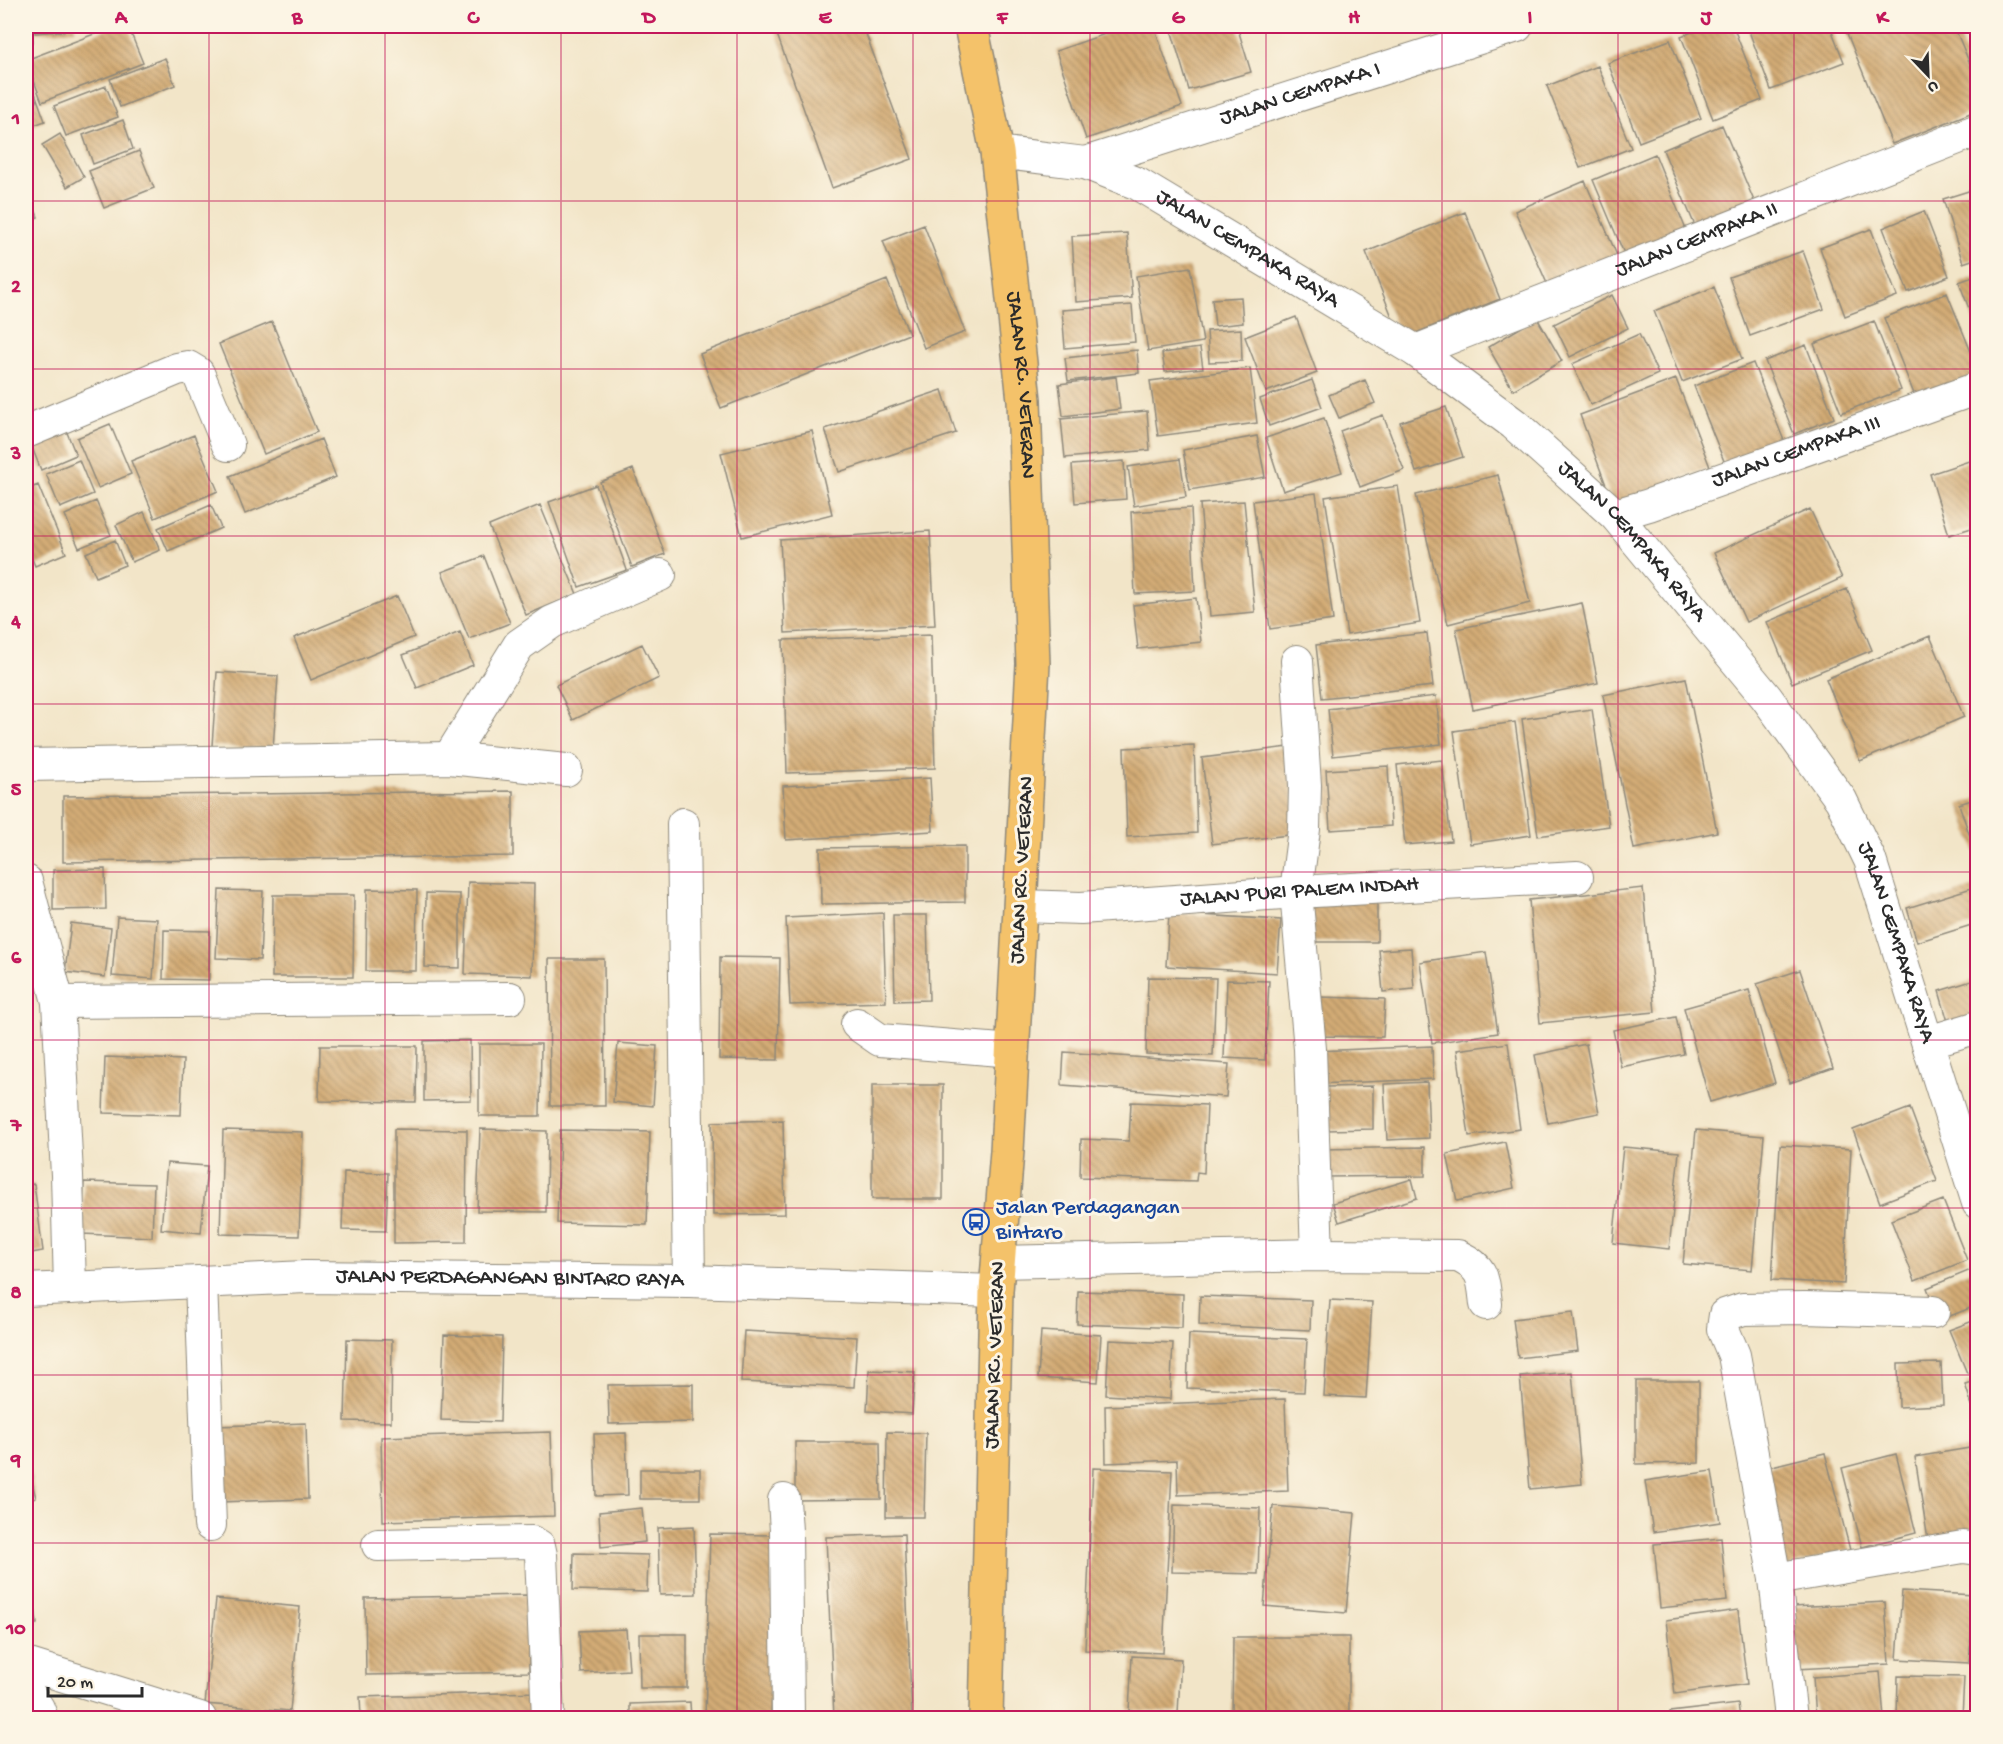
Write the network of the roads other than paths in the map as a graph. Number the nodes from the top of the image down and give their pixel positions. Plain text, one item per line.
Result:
1 (971, 26) edge
2 (1514, 26) edge
3 (1977, 130) edge
4 (997, 152) junction
5 (1085, 163) junction
6 (1416, 351) junction
7 (1977, 388) edge
8 (26, 432) edge
9 (228, 445) dead end
10 (1615, 515) junction
11 (660, 575) dead end
12 (1297, 661) dead end
13 (449, 758) junction
14 (26, 765) edge
15 (566, 770) dead end
16 (683, 824) dead end
17 (1577, 877) dead end
18 (26, 881) edge
19 (1296, 892) junction
20 (1022, 906) junction
21 (510, 998) dead end
22 (58, 1002) junction
23 (857, 1024) dead end
24 (1977, 1027) edge
25 (1928, 1042) junction
26 (1013, 1052) junction
27 (1977, 1203) edge
28 (1317, 1254) junction
29 (998, 1277) junction
30 (689, 1281) junction
31 (201, 1282) junction
32 (70, 1288) junction
33 (26, 1290) edge
34 (1486, 1304) dead end
35 (1933, 1312) dead end
36 (784, 1500) dead end
37 (210, 1525) dead end
38 (378, 1545) dead end
39 (1977, 1549) edge
40 (1775, 1579) junction
41 (26, 1664) edge
42 (26, 1689) edge
43 (42, 1719) edge
44 (200, 1719) edge
45 (548, 1719) edge
46 (788, 1719) edge
47 (986, 1719) edge
48 (1791, 1719) edge

1 - 4 main road, JALAN RC. VETERAN
2 - 5 street, JALAN CEMPAKA I
3 - 6 street, JALAN CEMPAKA II
4 - 5 street, JALAN CEMPAKA RAYA
4 - 20 main road, JALAN RC. VETERAN
5 - 6 street, JALAN CEMPAKA RAYA
6 - 10 street, JALAN CEMPAKA RAYA
7 - 10 street, JALAN CEMPAKA III
8 - 9 street
10 - 25 street, JALAN CEMPAKA RAYA
11 - 13 street
12 - 19 street
13 - 14 street
13 - 15 street
16 - 30 street
17 - 19 street, JALAN PURI PALEM INDAH
18 - 22 street
19 - 20 street, JALAN PURI PALEM INDAH
19 - 28 street
20 - 26 main road, JALAN RC. VETERAN
21 - 22 street
22 - 32 street
23 - 26 street
24 - 25 street
25 - 27 street, JALAN CEMPAKA RAYA
26 - 29 main road, JALAN RC. VETERAN
28 - 29 street, JALAN PERDAGANGAN BINTARO RAYA
28 - 34 street, JALAN PERDAGANGAN BINTARO RAYA
29 - 30 street, JALAN PERDAGANGAN BINTARO RAYA
29 - 47 main road, JALAN RC. VETERAN
30 - 31 street, JALAN PERDAGANGAN BINTARO RAYA
31 - 32 street, JALAN PERDAGANGAN BINTARO RAYA
31 - 37 street
32 - 33 street, JALAN PERDAGANGAN BINTARO RAYA
35 - 40 street
36 - 46 street
38 - 45 street
39 - 40 street
40 - 48 street
41 - 44 street
42 - 43 street

